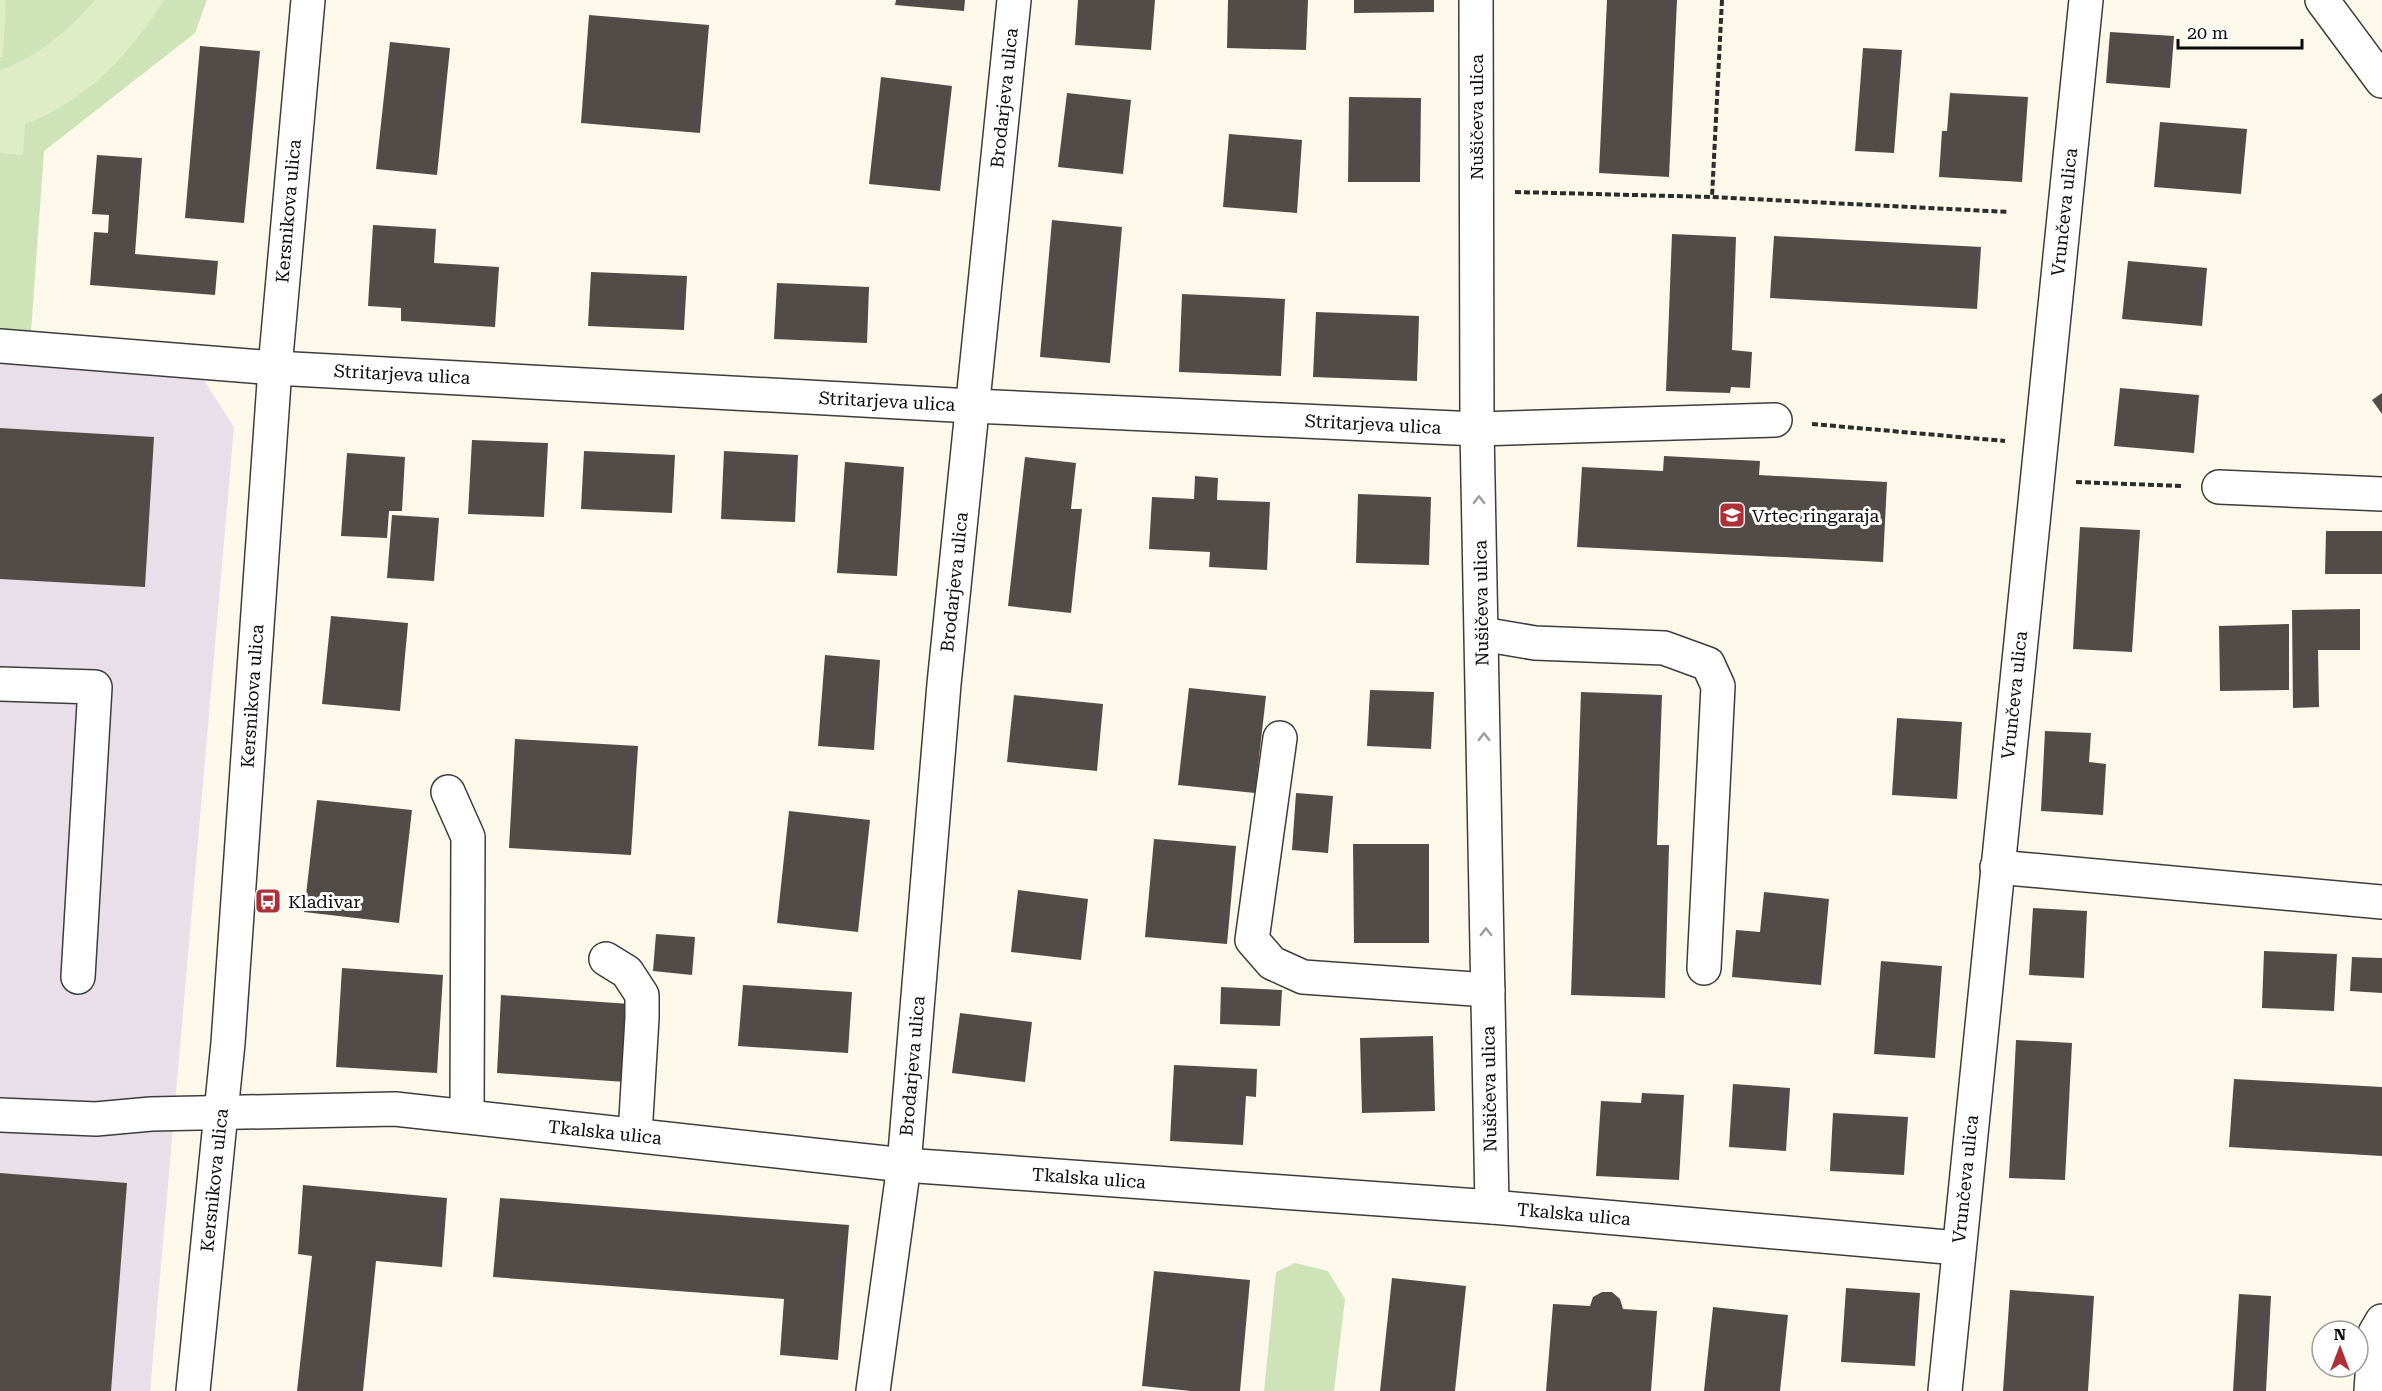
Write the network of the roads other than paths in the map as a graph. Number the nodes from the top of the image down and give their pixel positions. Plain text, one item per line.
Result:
1 (308, 0) edge
2 (1014, 0) edge
3 (1476, 0) edge
4 (2086, 0) edge
5 (2322, 0) edge
6 (2382, 81) edge
7 (0, 346) edge
8 (275, 368) junction
9 (972, 406) junction
10 (1775, 420) road end
11 (1477, 429) junction
12 (2219, 487) road end
13 (2382, 494) edge
14 (1482, 634) junction
15 (0, 684) edge
16 (1280, 738) dead end
17 (448, 792) dead end
18 (1997, 867) junction
19 (2382, 903) edge
20 (606, 959) dead end
21 (1704, 968) dead end
22 (78, 977) dead end
23 (1488, 990) junction
24 (220, 1113) junction
25 (0, 1115) edge
26 (467, 1116) junction
27 (635, 1135) junction
28 (904, 1165) junction
29 (1492, 1207) junction
30 (1958, 1248) junction
31 (2382, 1321) edge
32 (193, 1391) edge
33 (873, 1391) edge
34 (1945, 1391) edge
35 (2371, 1391) edge

1 - 8 street, Kersnikova ulica
2 - 9 street, Brodarjeva ulica
3 - 11 street, Nušičeva ulica
4 - 18 street, Vrunčeva ulica
5 - 6 street
7 - 8 street, Stritarjeva ulica
8 - 9 street, Stritarjeva ulica
8 - 24 street, Kersnikova ulica
9 - 11 street, Stritarjeva ulica
9 - 28 street, Brodarjeva ulica
10 - 11 street, Stritarjeva ulica
14 -> 11 street, Nušičeva ulica
12 - 13 street
14 - 21 street
23 -> 14 street, Nušičeva ulica
15 - 22 street
16 - 23 street
17 - 26 street
18 - 19 street
18 - 30 street, Vrunčeva ulica
20 - 27 street
23 - 29 street, Nušičeva ulica
24 - 25 street, Tkalska ulica
24 - 26 street, Tkalska ulica
24 - 32 street, Kersnikova ulica
26 - 27 street, Tkalska ulica
27 - 28 street, Tkalska ulica
28 - 29 street, Tkalska ulica
28 - 33 street, Brodarjeva ulica
29 - 30 street, Tkalska ulica
30 - 34 street, Vrunčeva ulica
31 - 35 street

